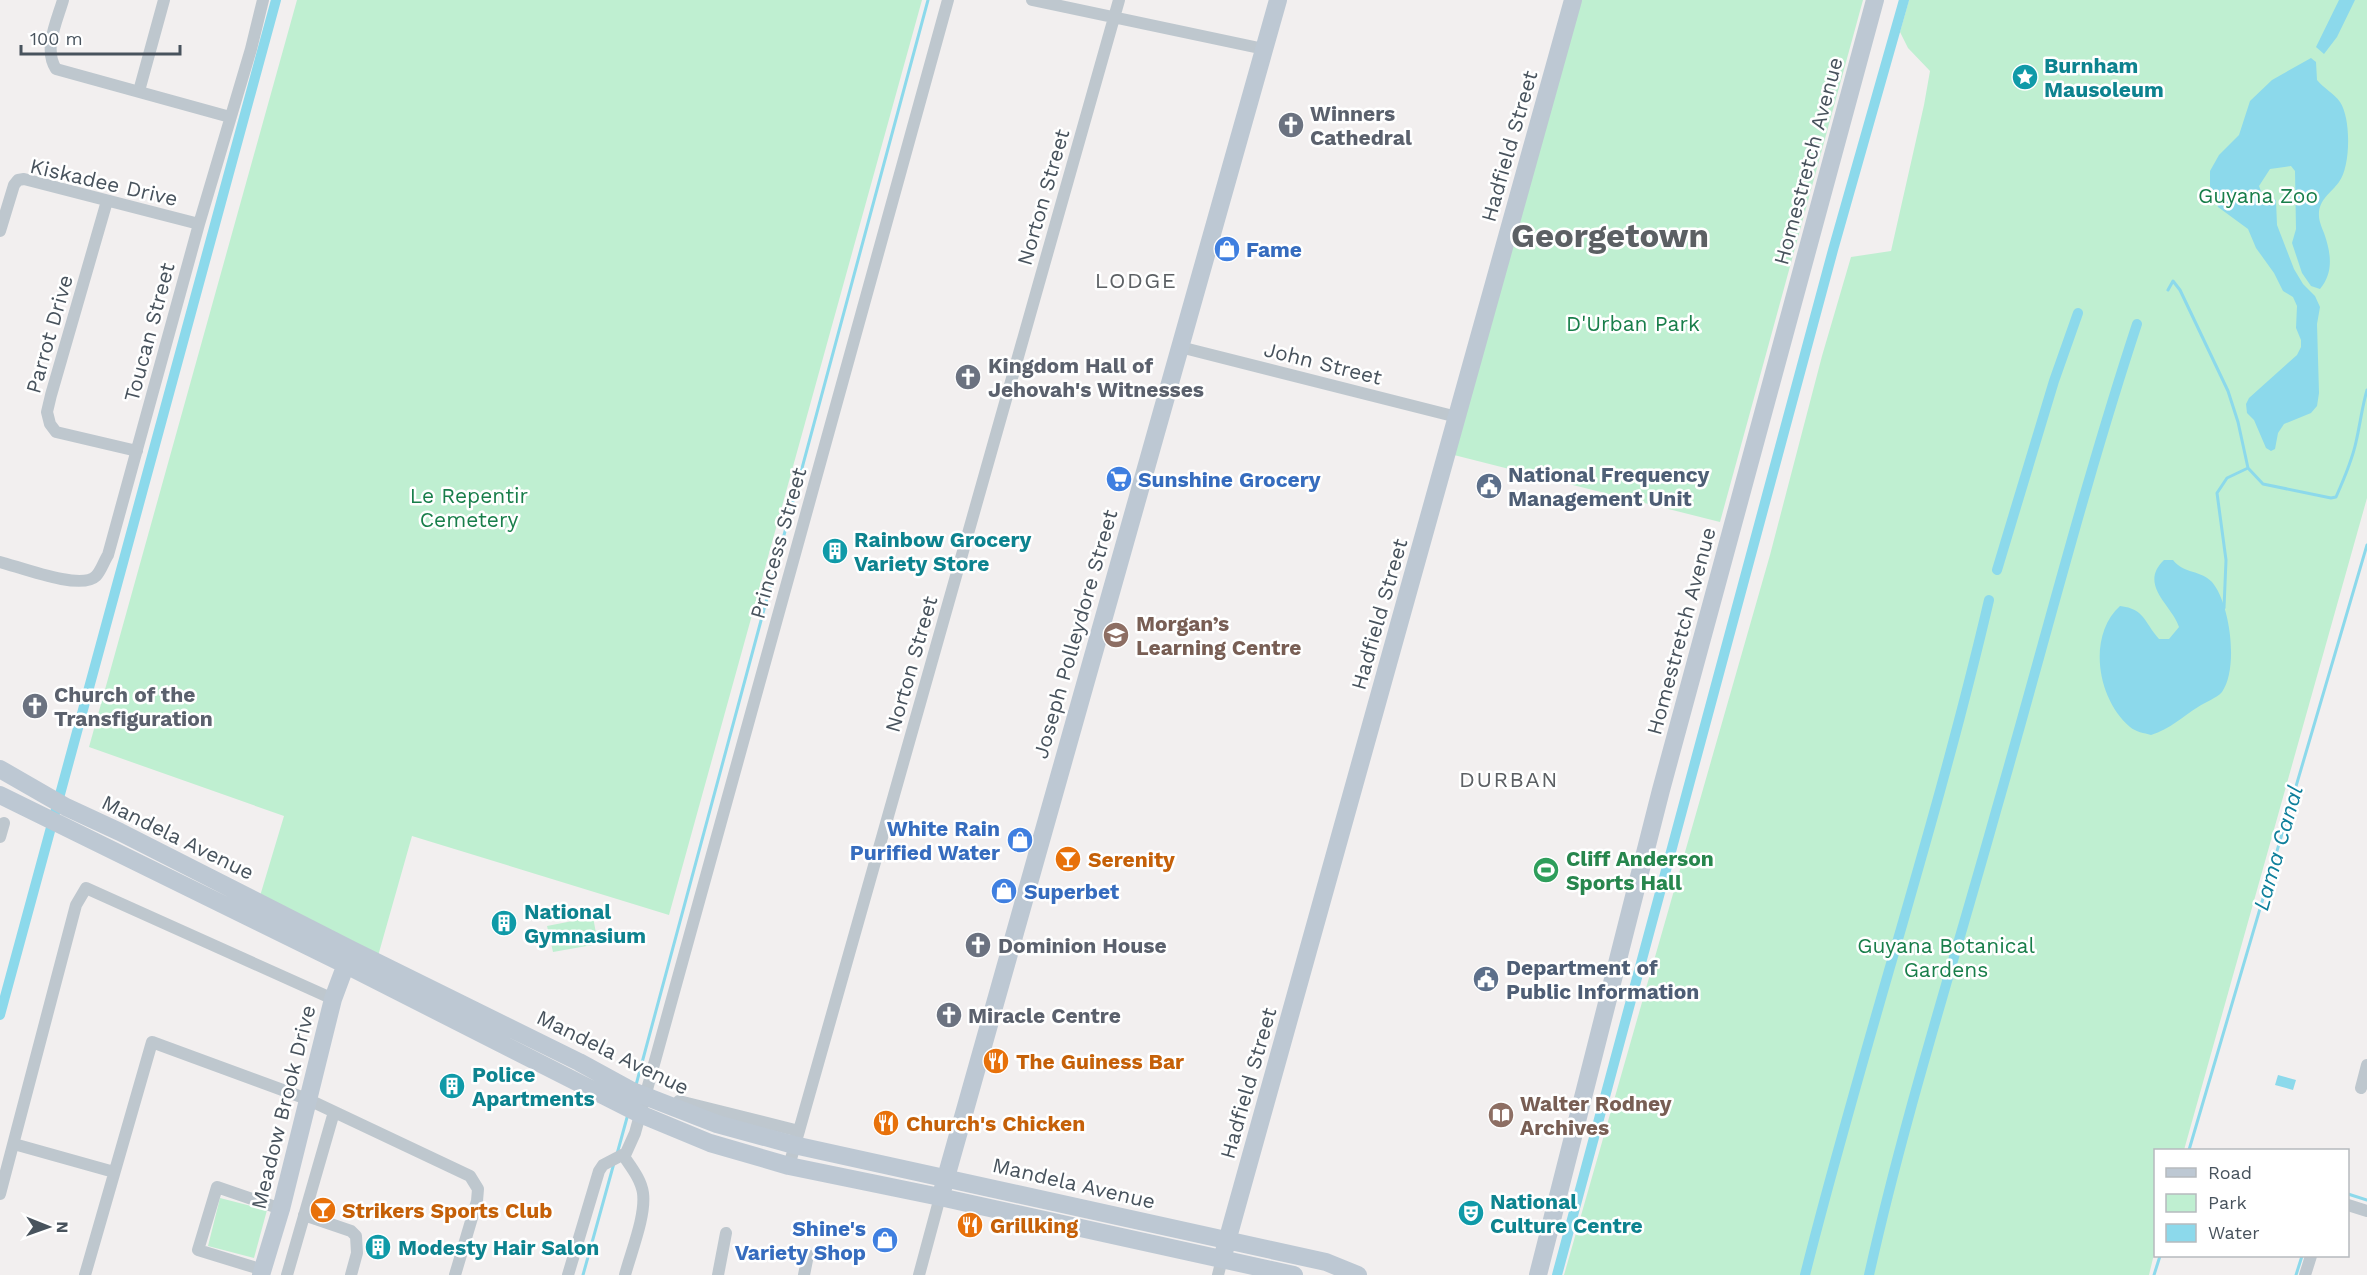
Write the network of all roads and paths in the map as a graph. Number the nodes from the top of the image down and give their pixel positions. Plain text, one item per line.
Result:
1 (63, 0) edge
2 (164, 0) edge
3 (263, 0) edge
4 (948, 0) edge
5 (1032, 0) edge
6 (1119, 0) edge
7 (1278, 0) edge
8 (1573, 0) edge
9 (1875, 0) edge
10 (1114, 18) junction
11 (1264, 49) junction
12 (139, 91) junction
13 (230, 117) junction
14 (107, 201) junction
15 (199, 224) junction
16 (0, 231) edge
17 (1180, 347) junction
18 (1457, 417) junction
19 (137, 451) junction
20 (0, 562) edge
21 (0, 768) edge
22 (0, 795) edge
23 (4, 823) dead end
24 (0, 837) edge
25 (349, 958) junction
26 (333, 999) junction
27 (2367, 1065) edge
28 (2361, 1088) dead end
29 (307, 1100) junction
30 (637, 1100) junction
31 (334, 1112) junction
32 (796, 1138) junction
33 (14, 1144) junction
34 (621, 1156) junction
35 (789, 1166) junction
36 (114, 1172) junction
37 (946, 1177) junction
38 (0, 1194) edge
39 (940, 1197) junction
40 (2349, 1205) edge
41 (281, 1209) junction
42 (2367, 1211) edge
43 (304, 1215) junction
44 (726, 1233) dead end
45 (1227, 1241) junction
46 (808, 1255) dead end
47 (2311, 1257) edge
48 (1220, 1267) edge
49 (262, 1273) edge
50 (290, 1274) edge
51 (85, 1275) edge
52 (351, 1275) edge
53 (455, 1275) edge
54 (568, 1275) edge
55 (625, 1275) edge
56 (718, 1275) edge
57 (804, 1275) edge
58 (919, 1275) edge
59 (1294, 1275) edge
60 (1358, 1275) edge
61 (1538, 1275) edge
62 (2305, 1275) edge

1 - 12 street
2 - 12 street
3 - 13 street, Toucan Street
4 - 30 street, Princess Street
5 - 10 street
6 - 10 street, Norton Street
7 - 11 main road, Joseph Polleydore Street
8 - 18 main road, Hadfield Street
9 - 61 main road, Homestretch Avenue
10 - 11 street
10 - 32 street, Norton Street
11 - 17 main road, Joseph Polleydore Street
12 - 13 street
13 - 15 street, Toucan Street
14 - 15 street, Kiskadee Drive
14 - 16 street, Kiskadee Drive
14 - 19 street, Parrot Drive
15 - 19 street, Toucan Street
17 - 18 street, John Street
17 - 37 main road, Joseph Polleydore Street
18 - 45 main road, Hadfield Street
19 - 20 street, Toucan Street
21 - 25 main road, Mandela Avenue
22 - 25 main road, Mandela Avenue
23 - 24 street
25 - 26 main road, Meadow Brook Drive
25 - 30 main road, Mandela Avenue
26 - 29 main road, Meadow Brook Drive
26 - 33 street
27 - 28 street
29 - 31 street
29 - 36 street
29 - 41 main road, Meadow Brook Drive
30 - 32 main road, Mandela Avenue
30 - 34 street, Princess Street
30 - 35 main road, Mandela Avenue
31 - 43 street
31 - 53 street
32 - 35 street, Norton Street
32 - 37 main road, Mandela Avenue
33 - 36 street
33 - 38 street
34 - 54 street
34 - 55 street
35 - 39 main road, Mandela Avenue
36 - 51 street
37 - 39 main road, Joseph Polleydore Street
37 - 45 main road, Mandela Avenue
39 - 48 main road, Mandela Avenue
39 - 58 street
40 - 42 street
41 - 49 main road, Meadow Brook Drive
41 - 49 street
43 - 50 street
43 - 52 street
44 - 56 street
45 - 48 main road, Hadfield Street
45 - 60 main road, Mandela Avenue
46 - 57 street
47 - 62 street
48 - 59 main road, Mandela Avenue

